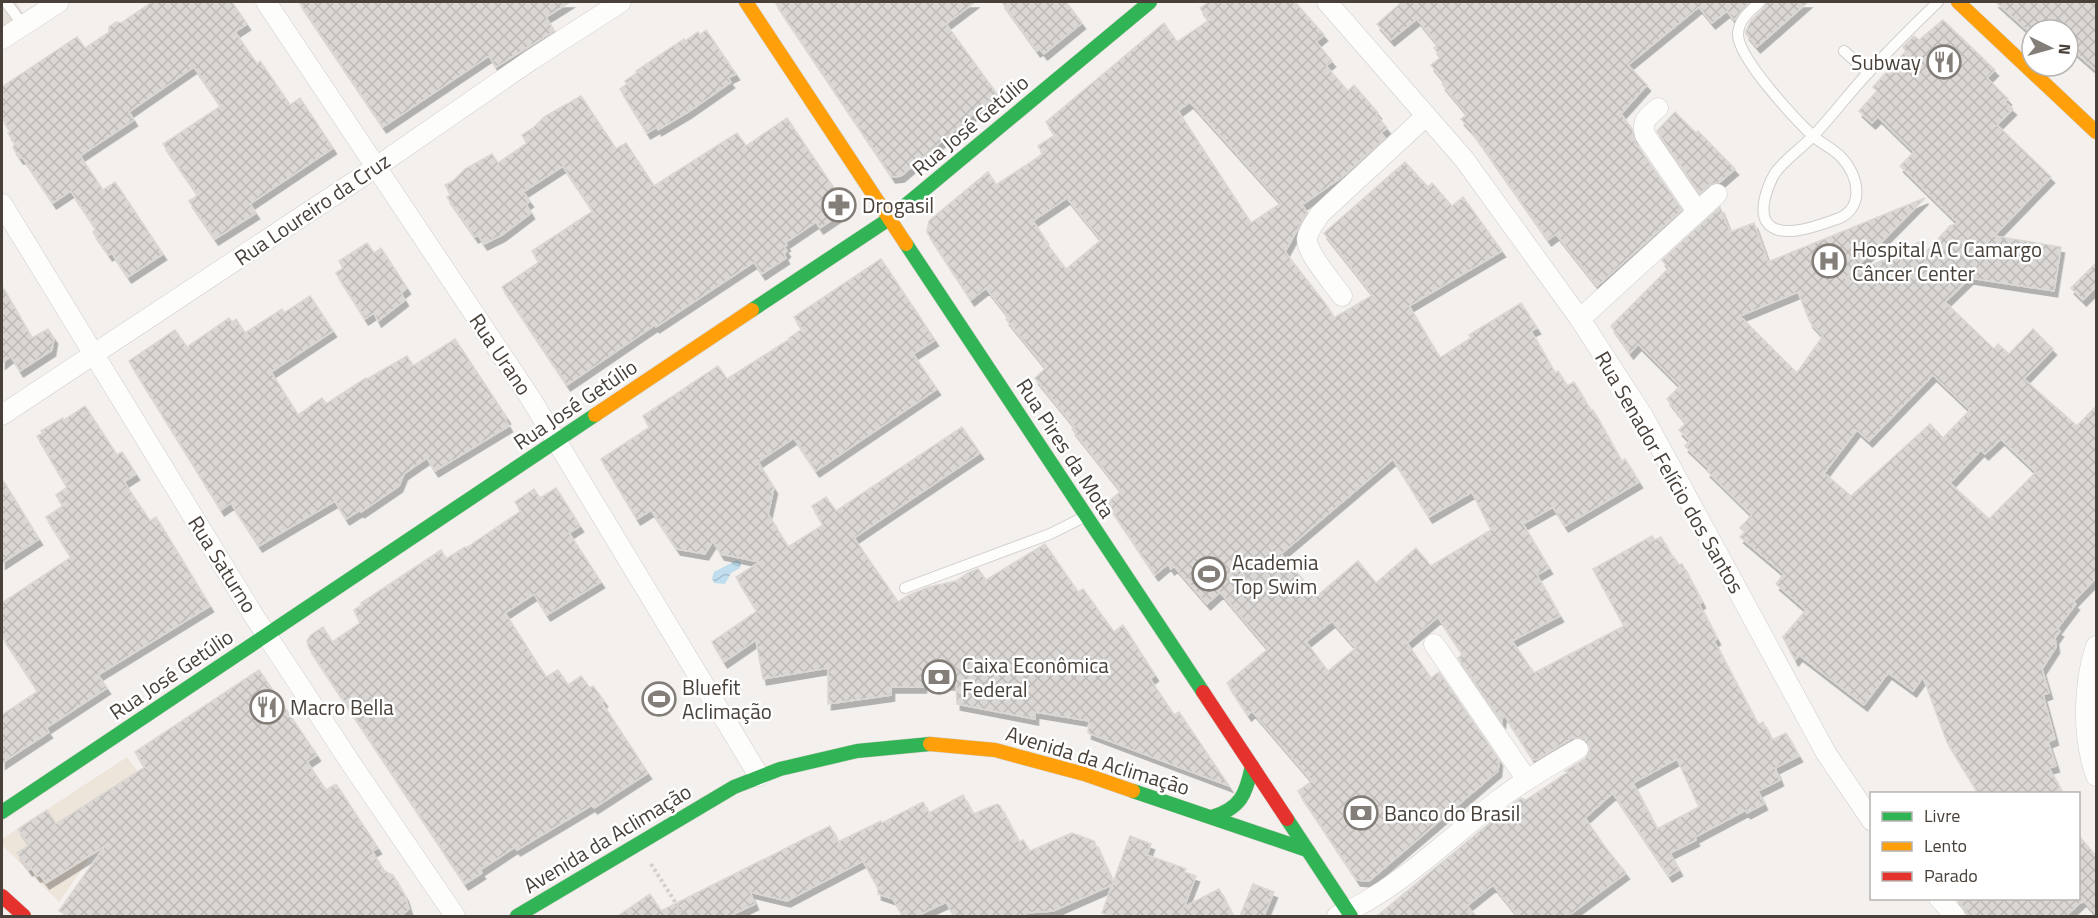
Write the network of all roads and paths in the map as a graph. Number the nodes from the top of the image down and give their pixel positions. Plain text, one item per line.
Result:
1 (6, 2) edge
2 (59, 2) edge
3 (266, 2) edge
4 (621, 2) edge
5 (746, 2) edge
6 (1150, 2) edge
7 (1327, 2) edge
8 (1760, 2) edge
9 (1938, 2) edge
10 (1958, 2) edge
11 (23, 25) junction
12 (2, 39) edge
13 (1844, 51) dead end
14 (1868, 73) junction
15 (1658, 108) dead end
16 (1426, 116) junction
17 (2097, 132) edge
18 (1814, 136) junction
19 (376, 167) junction
20 (1717, 194) dead end
21 (2, 204) edge
22 (1697, 211) junction
23 (889, 219) junction
24 (1342, 296) dead end
25 (1580, 319) junction
26 (94, 355) junction
27 (2, 415) edge
28 (558, 441) junction
29 (1086, 516) junction
30 (905, 588) dead end
31 (267, 636) junction
32 (1434, 644) dead end
33 (2097, 646) edge
34 (1578, 749) dead end
35 (1252, 766) junction
36 (759, 776) junction
37 (2097, 776) edge
38 (1527, 780) junction
39 (2, 812) edge
40 (1212, 817) junction
41 (1870, 819) edge
42 (638, 843) junction
43 (1307, 850) junction
44 (2, 896) edge
45 (1941, 900) edge
46 (1345, 915) edge
47 (24, 916) edge
48 (455, 916) edge
49 (517, 916) edge
50 (684, 916) edge
51 (1955, 916) edge

1 - 11 lane
2 - 11 street
3 - 19 street, Rua Urano
4 - 19 street, Rua Loureiro da Cruz
5 - 23 street, Rua Pires da Mota
6 - 23 street, Rua José Getúlio
7 - 16 street, Rua Senador Felício dos Santos
8 - 18 lane
9 - 14 lane
10 - 17 street
11 - 12 street
13 - 14 lane
14 - 18 lane
15 - 22 street
16 - 24 street
16 - 25 street, Rua Senador Felício dos Santos
18 - 18 lane
19 - 26 street, Rua Loureiro da Cruz
19 - 28 street, Rua Urano
20 - 22 street
21 - 26 street, Rua Saturno
22 - 25 street
23 - 28 street, Rua José Getúlio
23 - 29 street, Rua Pires da Mota
25 - 41 street, Rua Senador Felício dos Santos
26 - 27 street, Rua Loureiro da Cruz
26 - 31 street, Rua Saturno
28 - 31 street, Rua José Getúlio
28 - 36 street, Rua Urano
29 - 30 lane
29 - 35 street, Rua Pires da Mota
31 - 39 street, Rua José Getúlio
31 - 48 street, Rua Saturno
32 - 38 street
33 - 37 street
34 - 38 street
35 - 40 street
35 - 43 street, Rua Pires da Mota
36 - 40 street, Avenida da Aclimação
36 - 42 street, Avenida da Aclimação
38 - 46 street
40 - 43 street, Avenida da Aclimação
42 - 49 street, Avenida da Aclimação
42 - 50 path
43 - 46 street, Rua Pires da Mota
44 - 47 street
45 - 51 street

